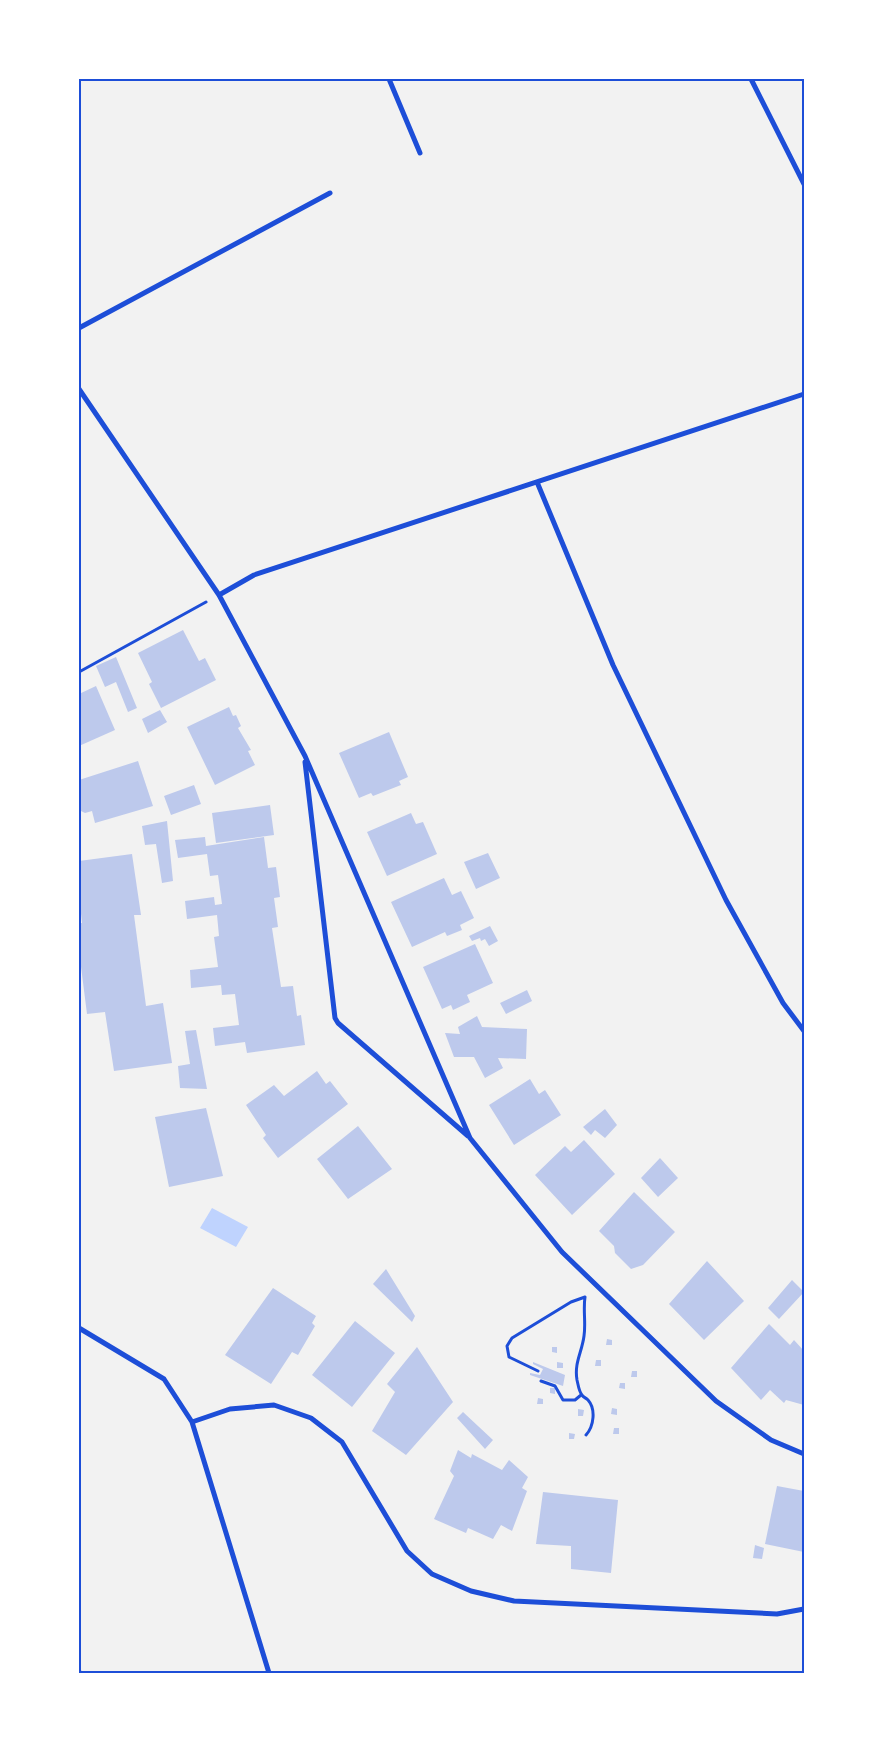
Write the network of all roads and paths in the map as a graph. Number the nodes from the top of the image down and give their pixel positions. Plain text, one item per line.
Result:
1 (389, 79) edge
2 (751, 79) edge
3 (420, 153) dead end
4 (804, 184) edge
5 (330, 193) dead end
6 (79, 328) edge
7 (79, 389) edge
8 (804, 394) edge
9 (537, 482) junction
10 (219, 595) junction
11 (79, 672) edge
12 (305, 756) junction
13 (804, 1031) edge
14 (470, 1138) junction
15 (603, 1291) junction
16 (585, 1297) junction
17 (79, 1328) edge
18 (538, 1371) dead end
19 (541, 1381) dead end
20 (581, 1395) junction
21 (192, 1422) junction
22 (586, 1435) dead end
23 (804, 1454) edge
24 (804, 1610) edge
25 (269, 1673) edge

1 - 3 street
2 - 4 street
5 - 6 street
7 - 10 street
8 - 9 street
9 - 10 street
9 - 13 street
10 - 11 path
10 - 12 street
12 - 14 street
12 - 14 street
14 - 15 street
15 - 16 path
15 - 23 street
16 - 18 path
16 - 20 path
17 - 21 street
19 - 20 path
20 - 22 path
21 - 24 street
21 - 25 street

